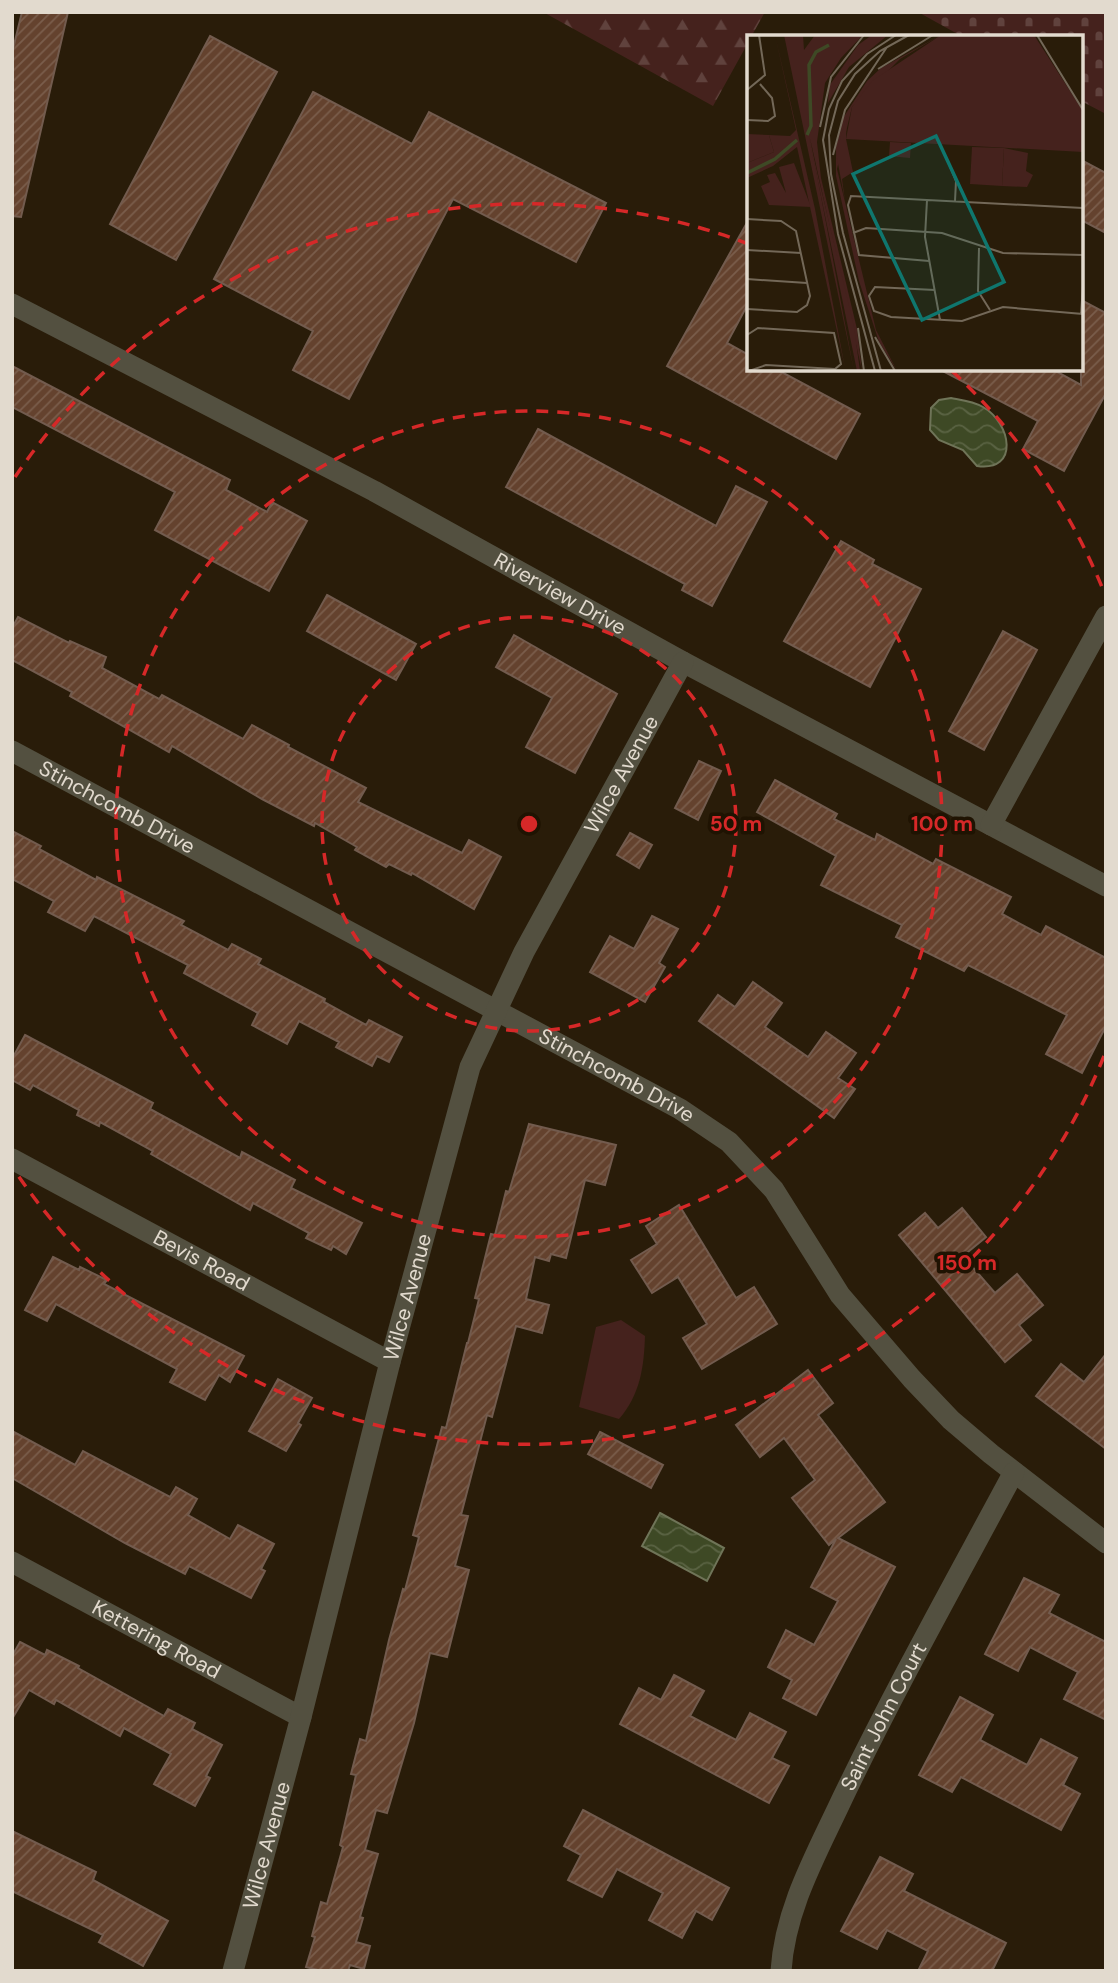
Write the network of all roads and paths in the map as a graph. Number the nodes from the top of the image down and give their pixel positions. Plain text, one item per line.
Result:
1 (12, 304) edge
2 (1106, 616) edge
3 (683, 662) junction
4 (12, 751) edge
5 (991, 825) junction
6 (1106, 886) edge
7 (495, 1010) junction
8 (12, 1159) edge
9 (390, 1362) junction
10 (1014, 1472) junction
11 (1106, 1543) edge
12 (12, 1562) edge
13 (301, 1717) junction
14 (233, 1971) edge
15 (781, 1971) edge

1 - 3 street, Riverview Drive
2 - 5 street
3 - 5 street, Riverview Drive
3 - 7 street, Wilce Avenue
4 - 7 street, Stinchcomb Drive
5 - 6 street, Riverview Drive
7 - 9 street, Wilce Avenue
7 - 10 street, Stinchcomb Drive
8 - 9 street, Bevis Road
9 - 13 street, Wilce Avenue
10 - 11 street, Stinchcomb Drive
10 - 15 street, Saint John Court
12 - 13 street, Kettering Road
13 - 14 street, Wilce Avenue

